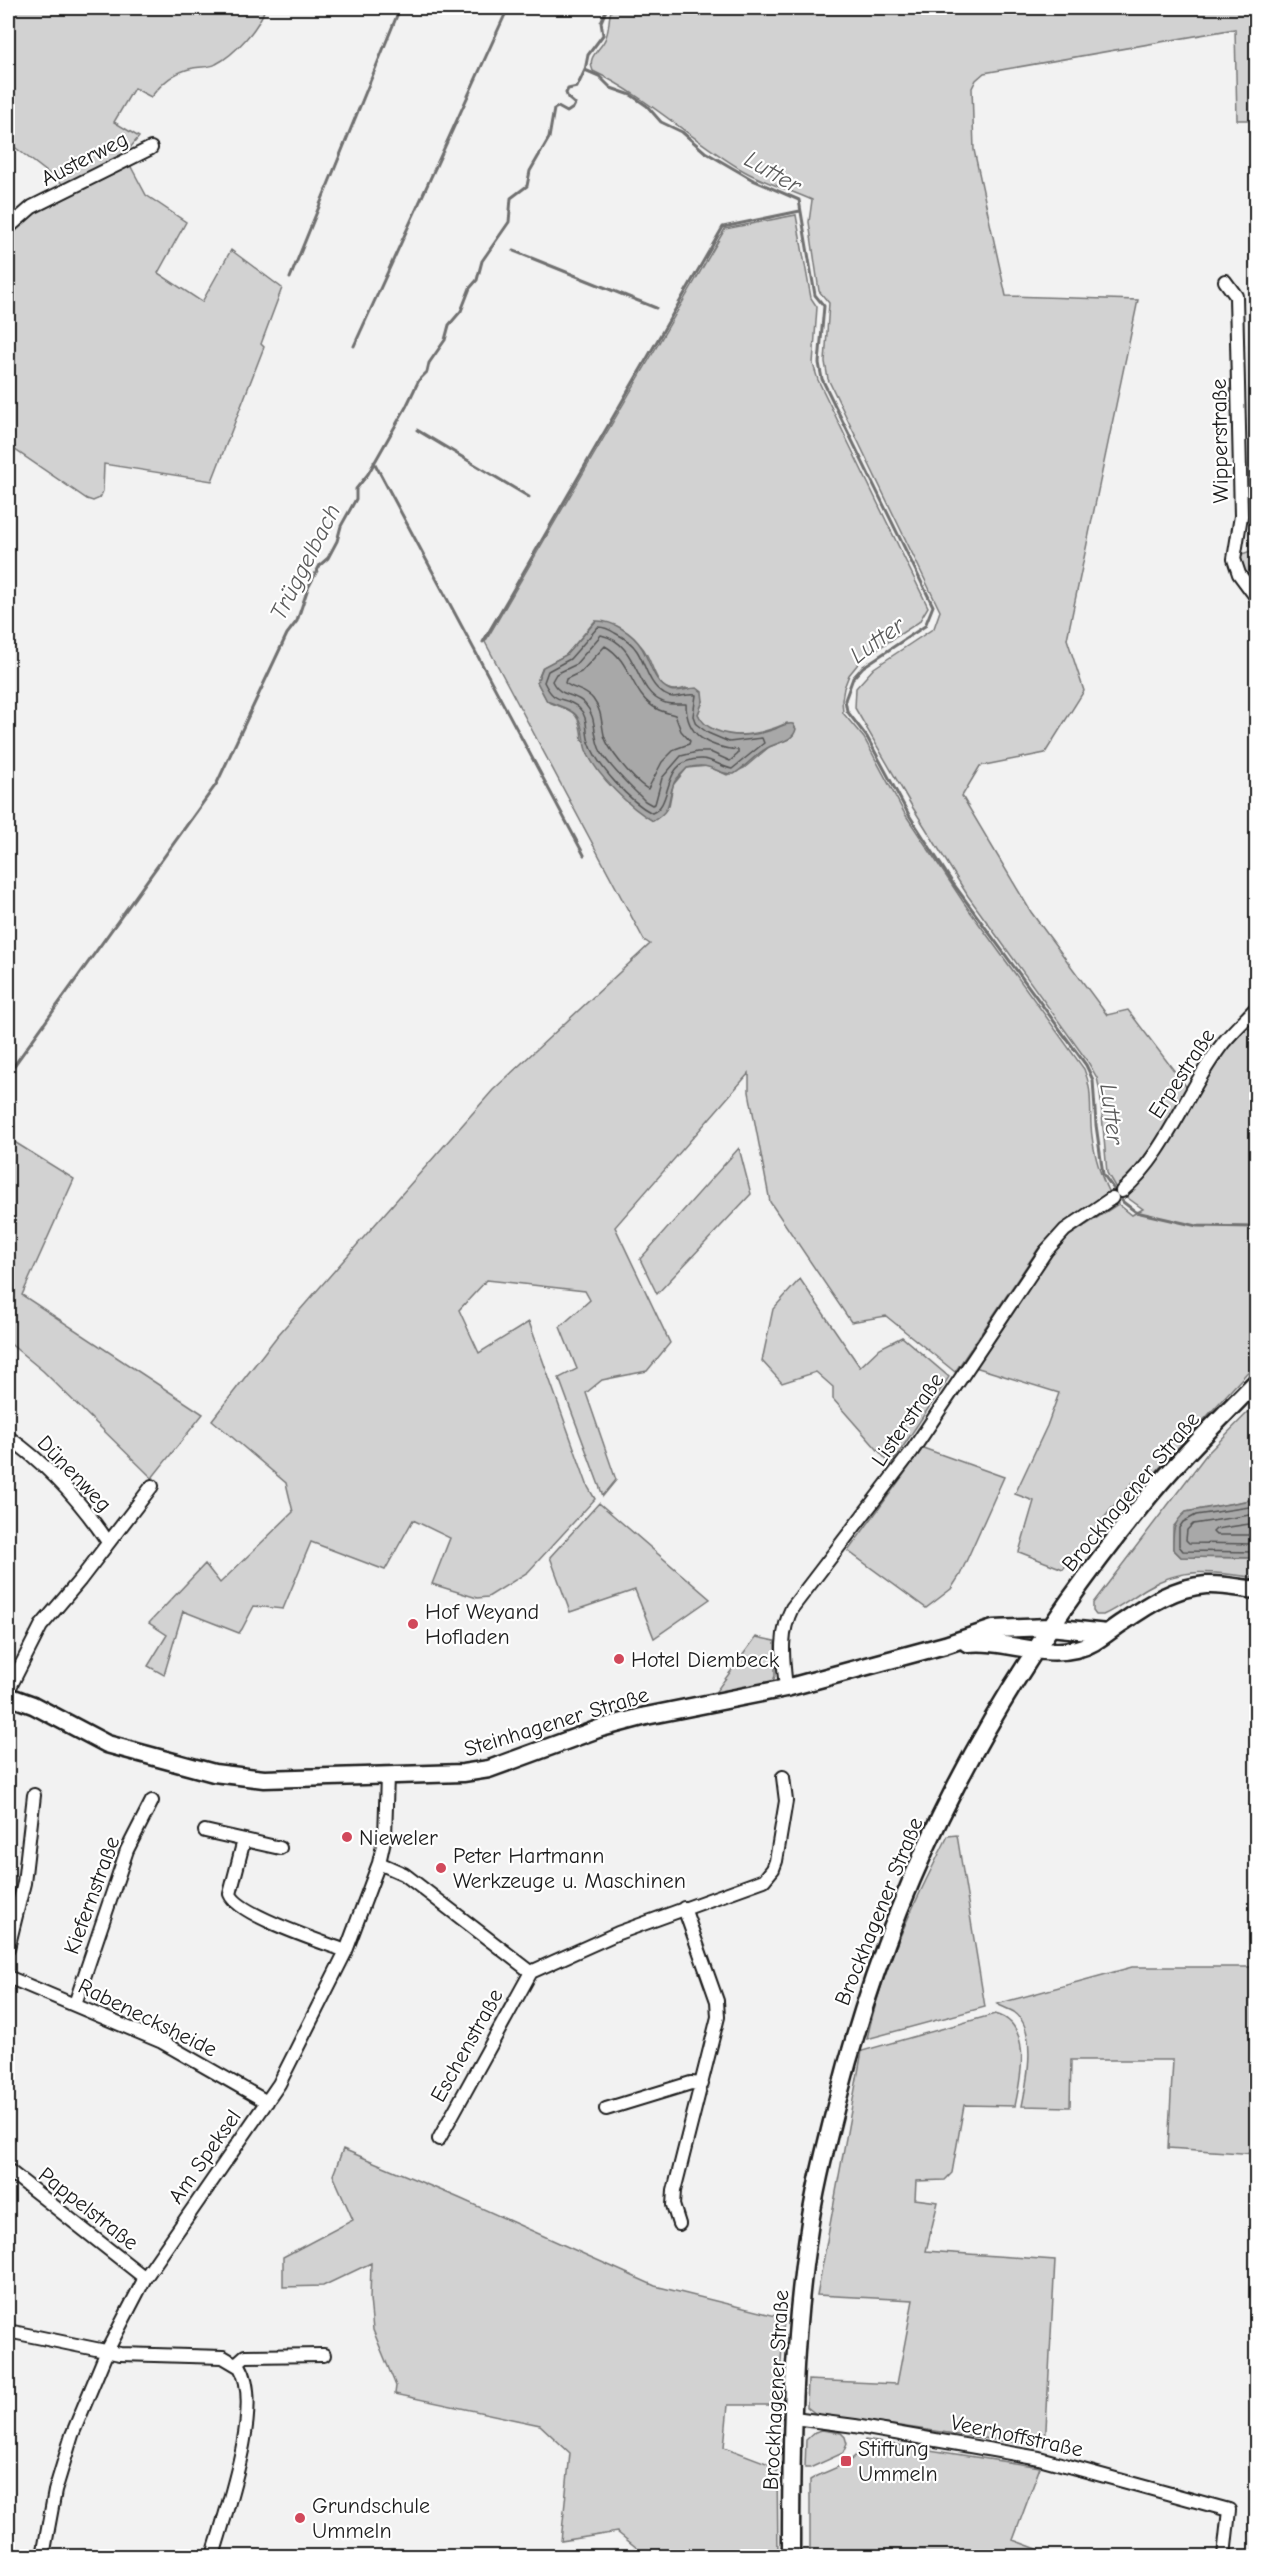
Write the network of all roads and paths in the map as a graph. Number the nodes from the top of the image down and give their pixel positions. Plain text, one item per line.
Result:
1 (151, 147) dead end
2 (8, 228) edge
3 (1225, 281) dead end
4 (1257, 597) edge
5 (1257, 1008) edge
6 (1117, 1194) joint
7 (1257, 1382) edge
8 (8, 1437) edge
9 (152, 1486) dead end
10 (108, 1542) junction
11 (1257, 1590) edge
12 (1050, 1627) junction
13 (1107, 1633) junction
14 (945, 1645) junction
15 (1033, 1652) junction
16 (786, 1688) junction
17 (8, 1691) edge
18 (8, 1696) edge
19 (387, 1776) junction
20 (783, 1777) dead end
21 (34, 1795) dead end
22 (152, 1801) dead end
23 (205, 1831) dead end
24 (244, 1840) junction
25 (280, 1848) dead end
26 (379, 1863) junction
27 (684, 1908) junction
28 (8, 1948) edge
29 (346, 1951) junction
30 (531, 1972) junction
31 (8, 1977) edge
32 (75, 2004) junction
33 (702, 2084) junction
34 (267, 2102) junction
35 (606, 2109) dead end
36 (439, 2139) dead end
37 (8, 2170) edge
38 (679, 2224) dead end
39 (145, 2278) junction
40 (8, 2331) edge
41 (107, 2351) junction
42 (324, 2355) dead end
43 (236, 2364) junction
44 (794, 2418) junction
45 (43, 2556) edge
46 (213, 2556) edge
47 (791, 2556) edge
48 (1224, 2556) edge

1 - 2 street, Austerweg
3 - 4 street, Wipperstraße
5 - 6 street, Erpestraße
6 - 16 street, Listerstraße
7 - 12 main road, Brockhagener Straße
8 - 10 street, Dünenweg
9 - 10 street, Dünenweg
10 - 17 street, Dünenweg
11 - 13 main road, Steinhagener Straße
12 - 13 main road, Steinhagener Straße
12 - 14 main road, Steinhagener Straße
12 - 15 main road, Brockhagener Straße
13 - 15 main road, Steinhagener Straße
14 - 15 main road, Steinhagener Straße
14 - 16 main road, Steinhagener Straße
15 - 44 main road, Brockhagener Straße
16 - 19 main road, Steinhagener Straße
18 - 19 main road, Steinhagener Straße
19 - 26 street, Am Speksel
20 - 27 street
21 - 28 street
22 - 32 street, Kiefernstraße
23 - 24 street
24 - 25 street
24 - 29 street
26 - 29 street, Am Speksel
26 - 30 street
27 - 30 street
27 - 33 street
29 - 34 street, Am Speksel
30 - 36 street, Eschenstraße
31 - 32 street, Rabenecksheide
32 - 34 street, Rabenecksheide
33 - 35 street
33 - 38 street
34 - 39 street, Am Speksel
37 - 39 street, Pappelstraße
39 - 41 street, Am Speksel
40 - 41 street
41 - 43 street
41 - 45 street, Am Speksel
42 - 43 street
43 - 46 street
44 - 47 main road, Brockhagener Straße
44 - 48 street, Veerhoffstraße

